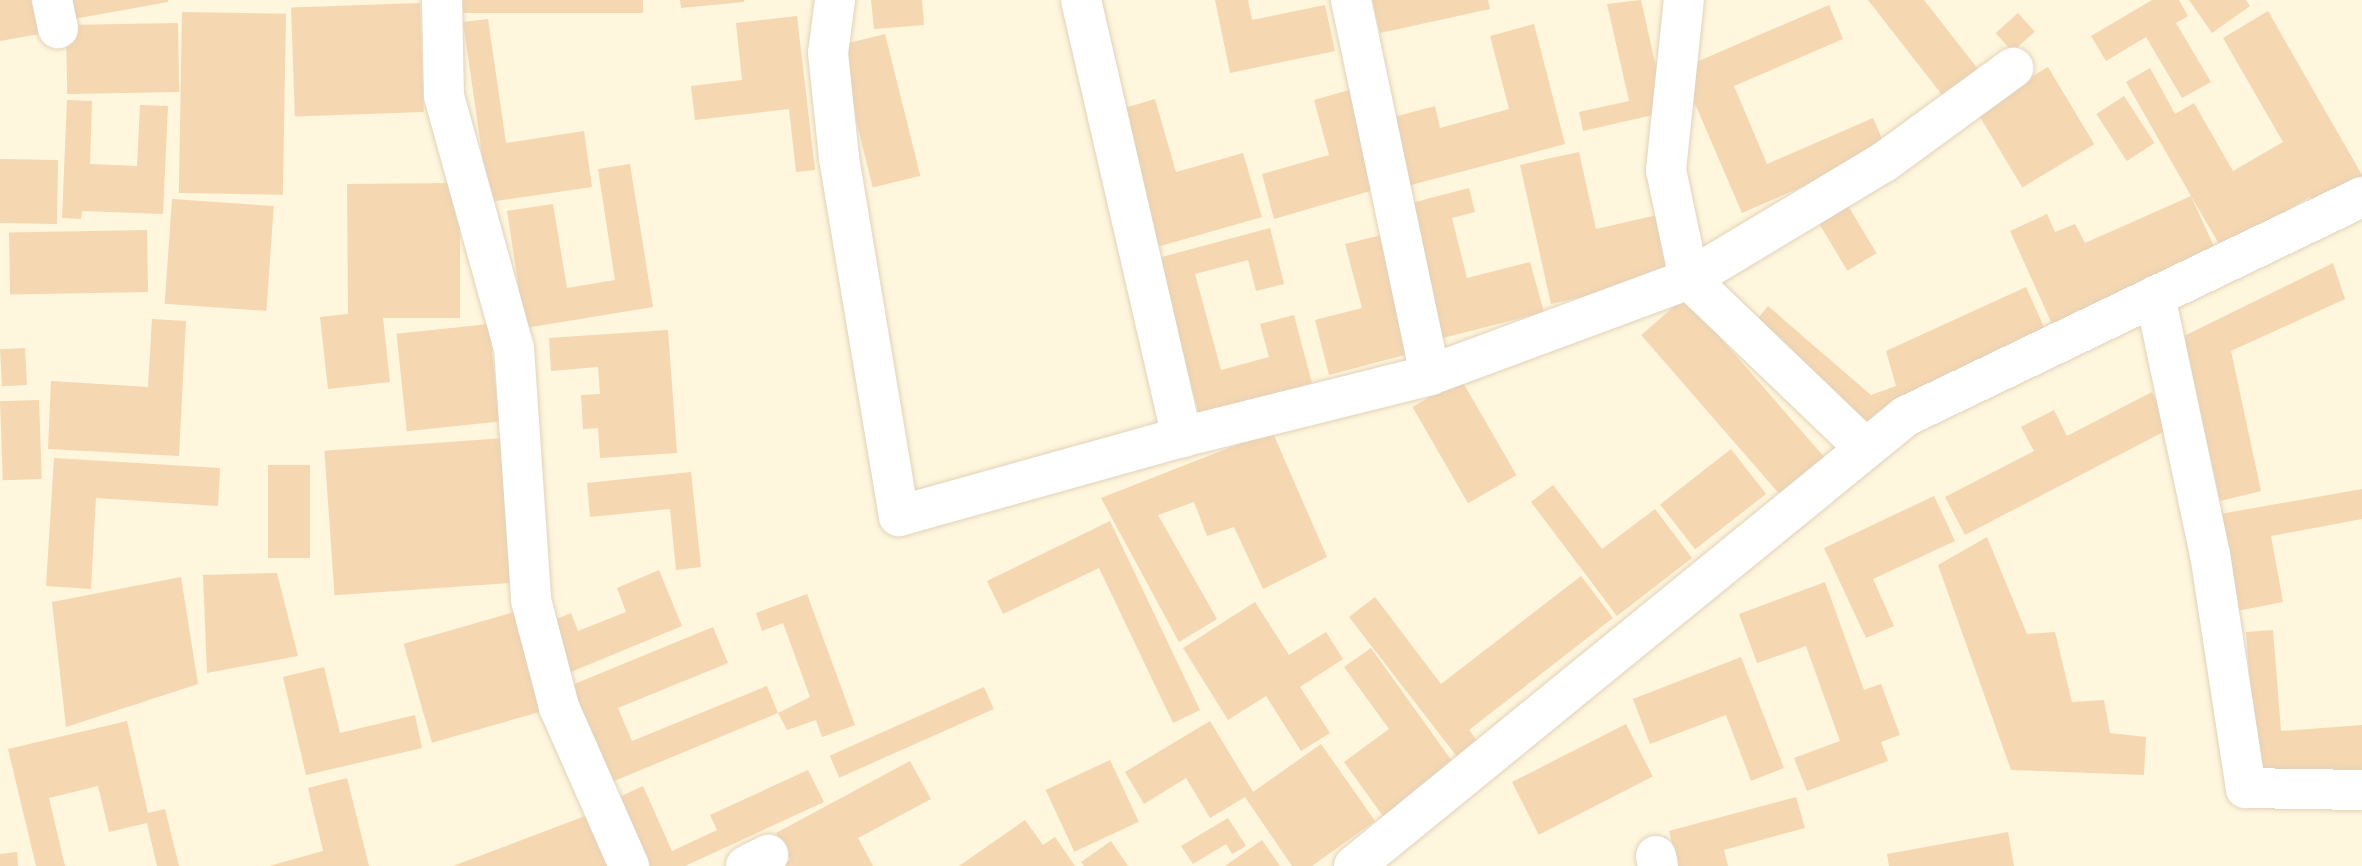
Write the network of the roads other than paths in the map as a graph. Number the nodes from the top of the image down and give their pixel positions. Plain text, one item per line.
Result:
1 (442, 0) edge
2 (835, 0) edge
3 (1081, 0) edge
4 (1351, 0) edge
5 (1684, 0) edge
6 (2013, 68) dead end
7 (2362, 197) edge
8 (1689, 279) junction
9 (2155, 296) junction
10 (1430, 375) junction
11 (1182, 437) junction
12 (1863, 446) junction
13 (2362, 790) edge
14 (629, 866) edge
15 (1354, 866) edge

1 - 14 street
2 - 11 street
3 - 11 street
4 - 10 street
5 - 8 street
6 - 8 street
7 - 9 street
8 - 10 street
8 - 12 street
9 - 12 street
9 - 13 street
10 - 11 street
12 - 15 street

